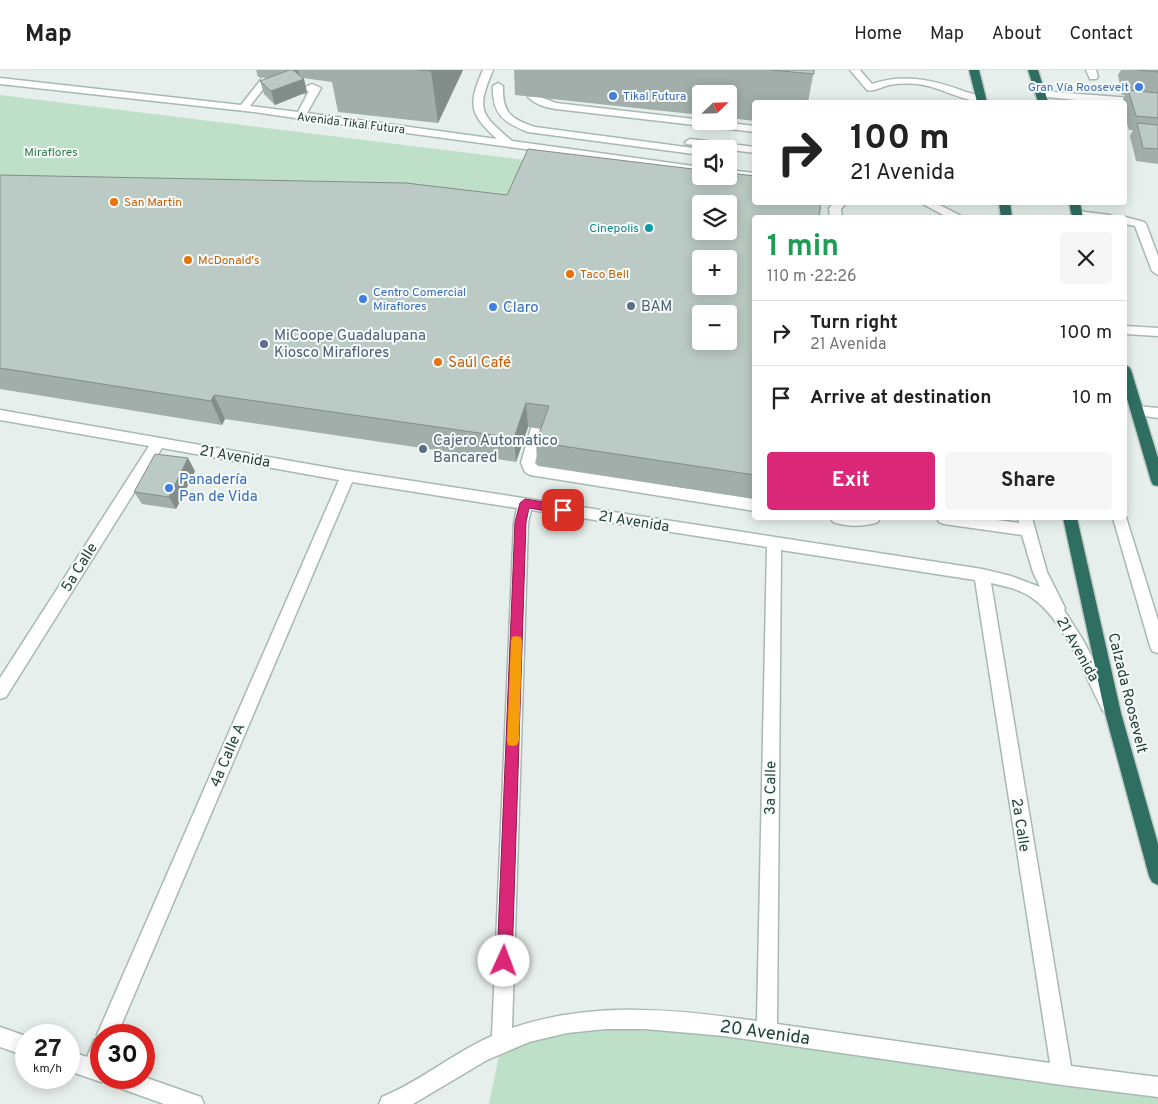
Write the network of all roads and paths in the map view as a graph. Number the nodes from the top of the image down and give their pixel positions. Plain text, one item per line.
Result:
1 (488, 70) edge
2 (855, 70) edge
3 (974, 70) edge
4 (1033, 70) edge
5 (266, 78) edge
6 (0, 81) edge
7 (498, 86) dead end
8 (304, 90) edge
9 (533, 97) dead end
10 (1042, 98) edge
11 (977, 100) edge
12 (982, 100) edge
13 (1081, 100) edge
14 (272, 102) edge
15 (1127, 102) edge
16 (1158, 103) edge
17 (249, 109) junction
18 (300, 117) junction
19 (752, 129) edge
20 (632, 135) dead end
21 (508, 144) junction
22 (752, 150) edge
23 (692, 151) edge
24 (737, 156) edge
25 (752, 159) edge
26 (692, 169) edge
27 (737, 174) edge
28 (752, 176) edge
29 (931, 205) edge
30 (1076, 211) edge
31 (953, 215) edge
32 (1095, 215) edge
33 (1127, 221) edge
34 (1158, 271) edge
35 (1127, 330) edge
36 (1158, 332) edge
37 (1127, 377) edge
38 (1137, 411) junction
39 (1158, 413) edge
40 (0, 415) edge
41 (538, 428) edge
42 (159, 442) junction
43 (348, 476) junction
44 (1158, 481) edge
45 (525, 503) junction
46 (752, 505) edge
47 (971, 520) edge
48 (1070, 520) edge
49 (1121, 520) edge
50 (1026, 524) edge
51 (774, 544) junction
52 (982, 575) junction
53 (1059, 613) junction
54 (1158, 646) edge
55 (0, 692) edge
56 (1113, 713) junction
57 (1158, 876) edge
58 (111, 1024) edge
59 (768, 1033) junction
60 (0, 1037) edge
61 (502, 1041) junction
62 (15, 1042) edge
63 (1062, 1075) junction
64 (1158, 1087) edge
65 (150, 1089) edge
66 (194, 1104) edge
67 (389, 1104) edge

1 - 21 street
2 - 11 street
3 - 12 highway
4 - 10 highway
5 - 17 street
6 - 17 street, Avenida Tikal Futura
7 - 23 street
8 - 18 street
9 - 19 street
10 - 13 street
14 - 17 street
15 - 16 street
17 - 18 street, Avenida Tikal Futura
18 - 21 street, Avenida Tikal Futura
20 - 22 street
21 - 26 street, Avenida Tikal Futura
24 - 25 street
27 - 28 street
29 - 31 street
30 - 32 street
33 - 34 street
35 - 36 street
37 - 38 highway
38 - 39 street
38 - 44 highway
40 - 42 street, 21 Avenida
41 - 46 street
42 - 43 street, 21 Avenida
42 - 55 street, 5a Calle
43 - 45 street, 21 Avenida
43 - 58 street, 4a Calle A
45 - 51 street, 21 Avenida
45 - 61 street
47 - 50 street
48 - 56 highway, Calzada Roosevelt
49 - 54 street
50 - 53 street
51 - 52 street, 21 Avenida
51 - 59 street, 3a Calle
52 - 53 street, 21 Avenida
52 - 63 street, 2a Calle
53 - 56 street, 21 Avenida
56 - 57 highway, Calzada Roosevelt
59 - 61 street, 20 Avenida
59 - 63 street, 20 Avenida
60 - 62 street
61 - 67 street, 20 Avenida
63 - 64 street, 20 Avenida
65 - 66 street

